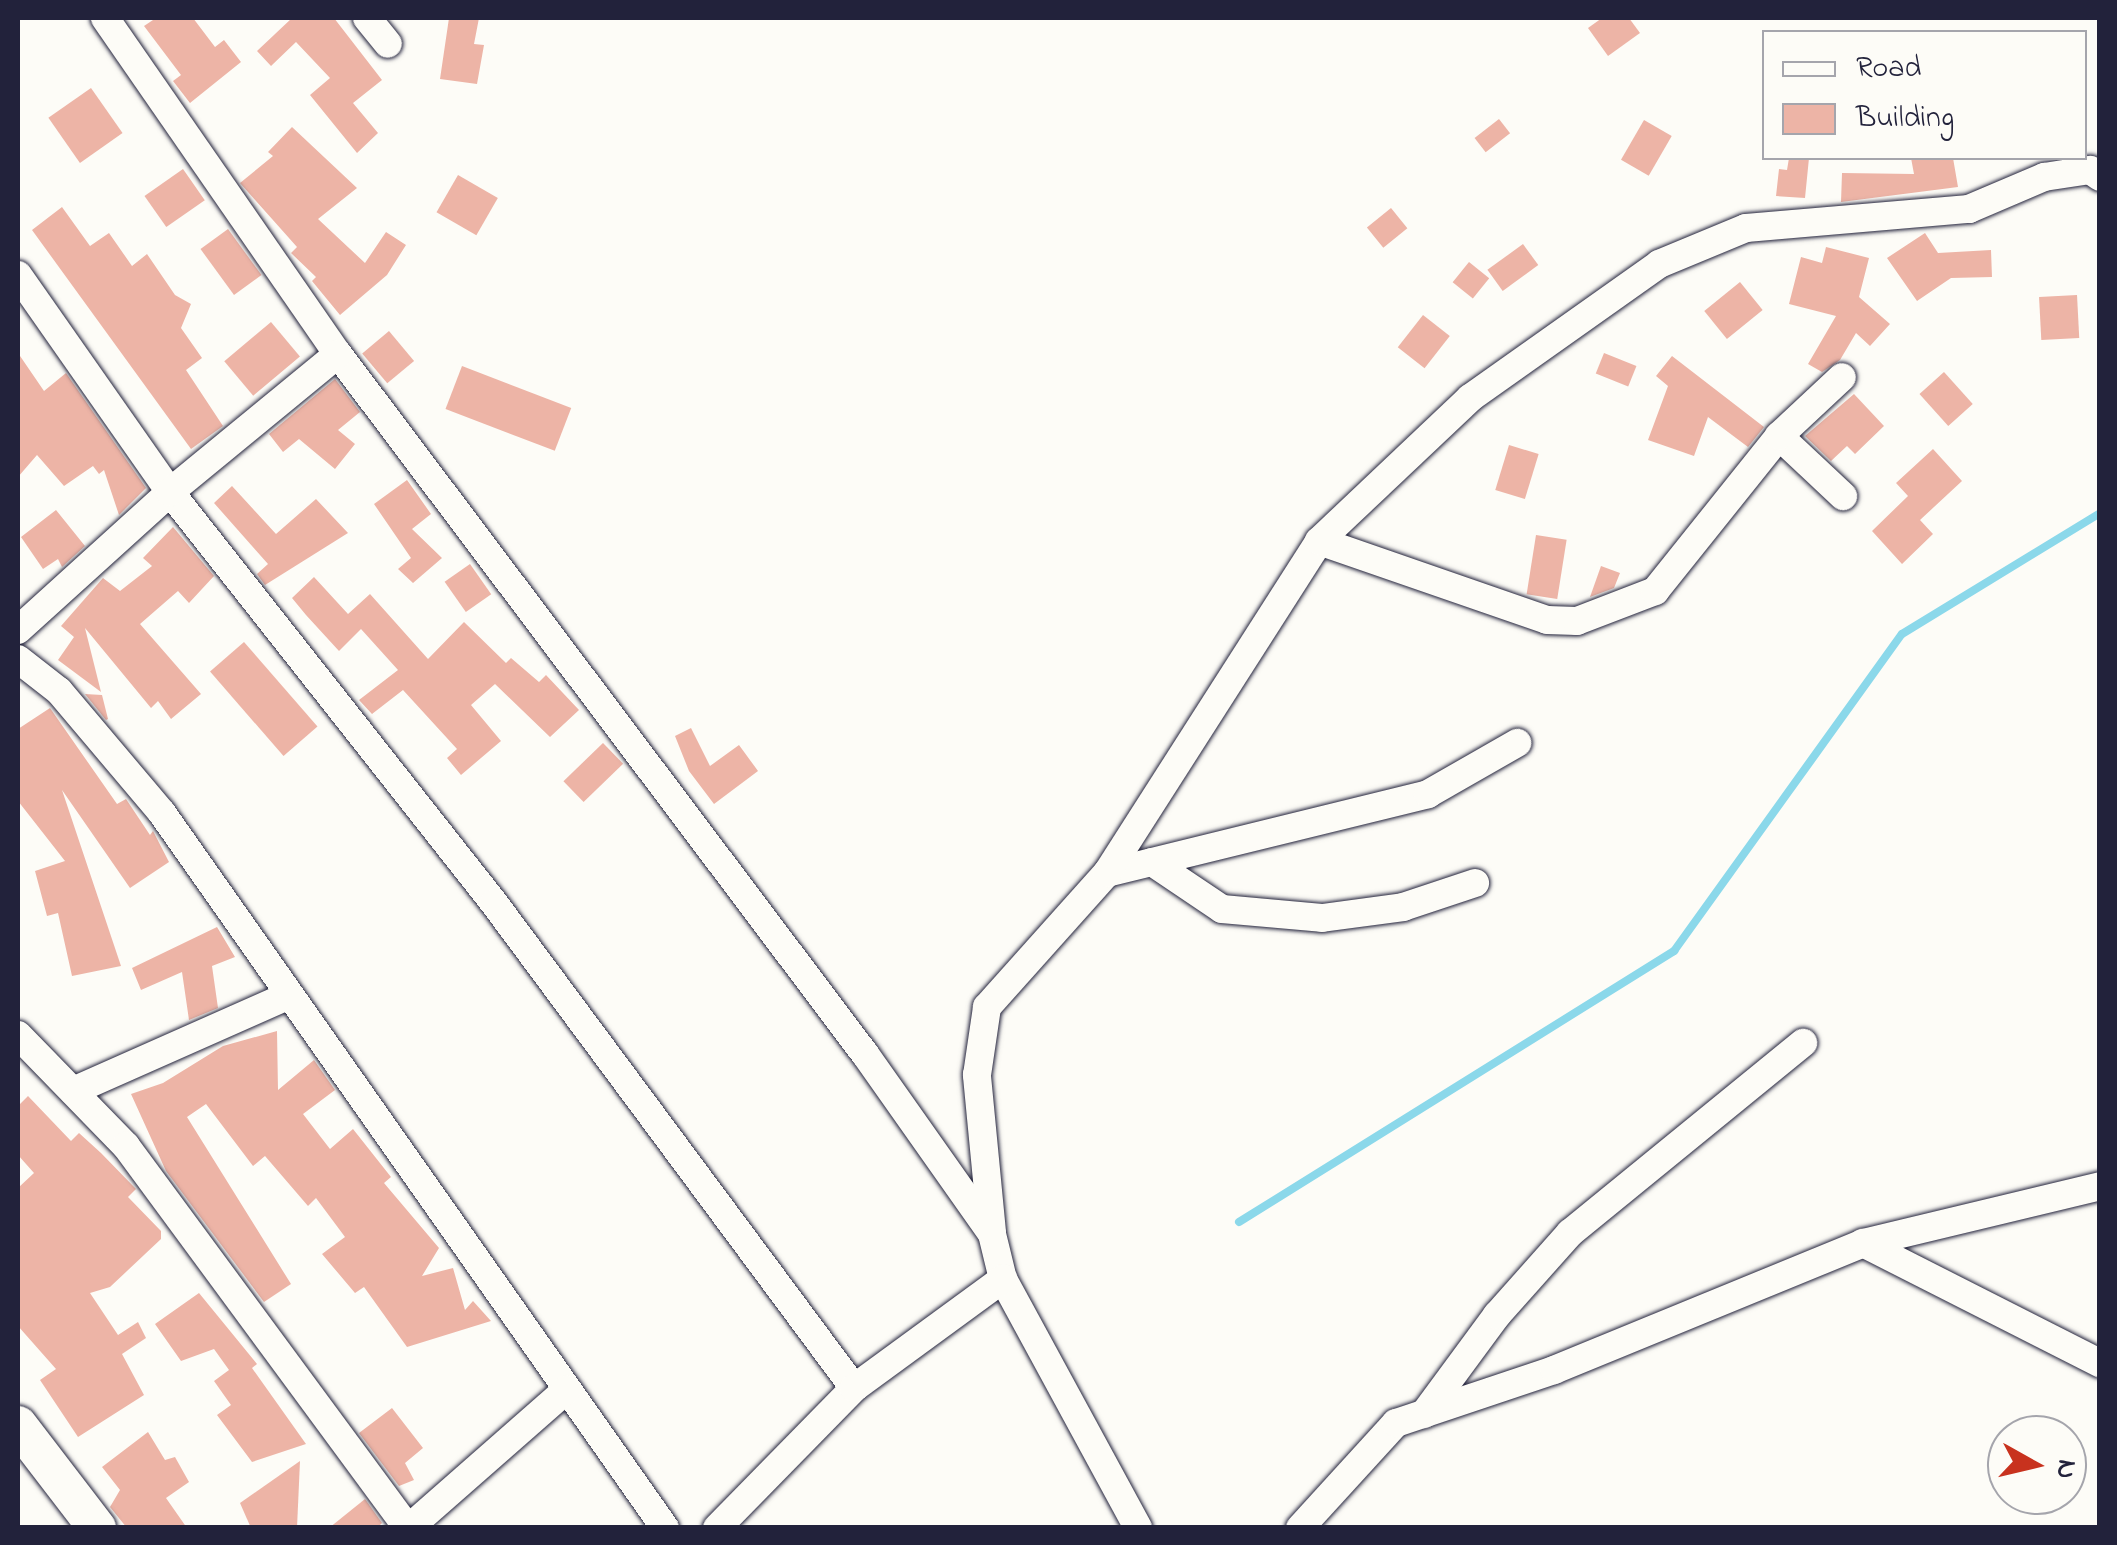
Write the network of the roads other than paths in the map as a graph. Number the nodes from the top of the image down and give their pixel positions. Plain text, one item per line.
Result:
1 (105, 18) edge
2 (367, 18) edge
3 (388, 44) dead end
4 (2100, 177) edge
5 (18, 275) edge
6 (338, 354) junction
7 (1842, 377) dead end
8 (1779, 436) junction
9 (170, 492) junction
10 (1843, 496) dead end
11 (1319, 541) junction
12 (18, 630) edge
13 (18, 659) edge
14 (1517, 743) dead end
15 (1152, 862) junction
16 (1107, 873) junction
17 (1474, 883) dead end
18 (290, 995) junction
19 (1803, 1043) dead end
20 (24, 1049) edge
21 (73, 1091) junction
22 (2100, 1186) edge
23 (992, 1234) junction
24 (1863, 1243) junction
25 (1003, 1279) junction
26 (2100, 1363) edge
27 (567, 1388) junction
28 (854, 1388) junction
29 (1424, 1414) junction
30 (18, 1425) edge
31 (96, 1528) edge
32 (409, 1528) edge
33 (665, 1528) edge
34 (717, 1528) edge
35 (1138, 1528) edge
36 (1300, 1528) edge

1 - 6 street
2 - 3 street
4 - 11 street
5 - 9 street
6 - 9 street
6 - 23 street
7 - 8 street
8 - 10 street
8 - 11 street
9 - 12 street
9 - 28 street
11 - 16 street
13 - 18 street
14 - 15 street
15 - 16 street
15 - 17 street
16 - 23 street
18 - 21 street
18 - 27 street
19 - 29 street
20 - 21 street
21 - 32 street
22 - 24 street
23 - 25 street
24 - 26 street
24 - 29 street
25 - 28 street
25 - 35 street
27 - 32 street
27 - 33 street
28 - 34 street
29 - 36 street
30 - 31 main road

